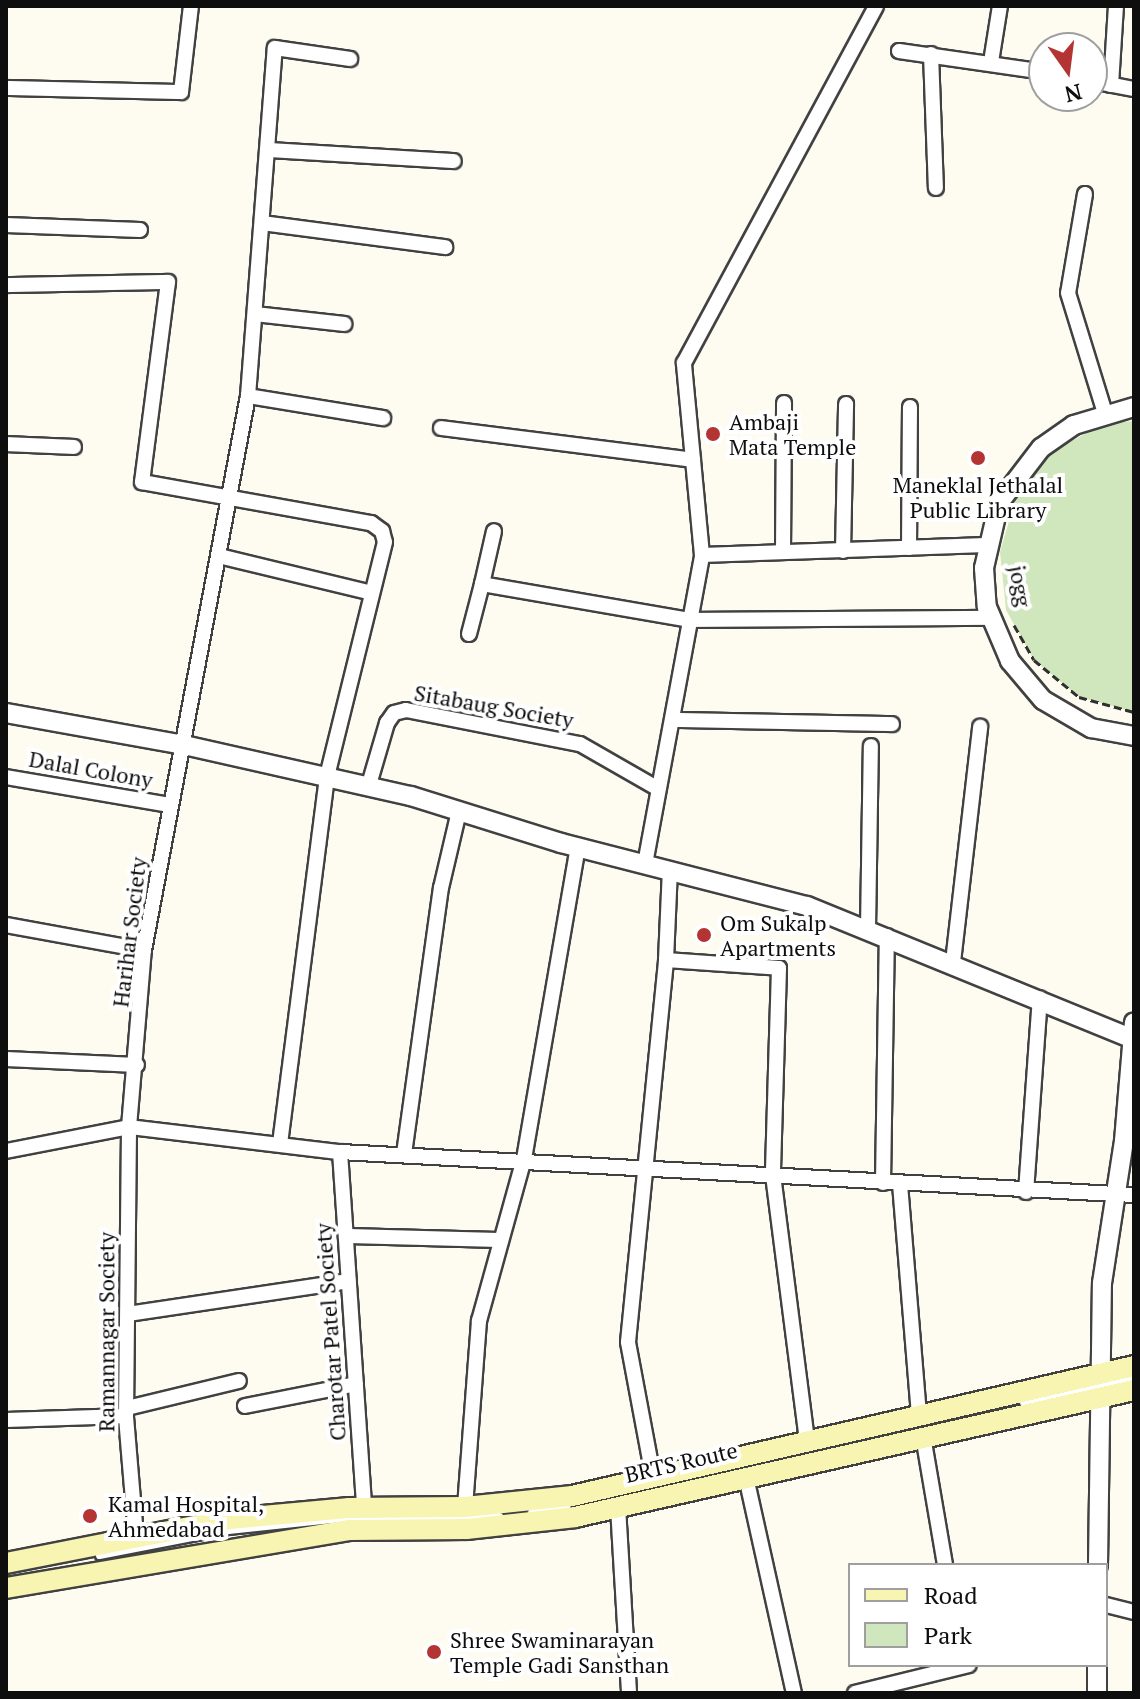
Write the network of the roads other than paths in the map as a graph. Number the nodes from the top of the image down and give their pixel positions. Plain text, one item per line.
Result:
1 (191, 6) edge
2 (876, 6) edge
3 (1000, 6) edge
4 (1116, 6) edge
5 (899, 51) dead end
6 (931, 54) junction
7 (350, 59) dead end
8 (991, 62) junction
9 (1028, 69) edge
10 (1108, 84) edge
11 (1111, 85) junction
12 (6, 88) edge
13 (1134, 89) edge
14 (268, 150) junction
15 (454, 161) dead end
16 (936, 188) dead end
17 (1085, 194) dead end
18 (262, 223) junction
19 (6, 225) edge
20 (140, 230) dead end
21 (445, 247) dead end
22 (6, 285) edge
23 (255, 314) junction
24 (344, 324) dead end
25 (248, 396) junction
26 (784, 403) dead end
27 (846, 404) dead end
28 (910, 407) dead end
29 (1134, 407) edge
30 (1105, 413) junction
31 (383, 418) dead end
32 (441, 428) dead end
33 (6, 444) edge
34 (74, 447) dead end
35 (693, 460) junction
36 (230, 496) junction
37 (494, 531) dead end
38 (986, 545) junction
39 (909, 548) junction
40 (843, 551) junction
41 (783, 552) junction
42 (702, 555) junction
43 (219, 556) junction
44 (482, 584) junction
45 (372, 593) junction
46 (992, 618) junction
47 (691, 620) junction
48 (469, 634) dead end
49 (6, 713) edge
50 (674, 720) junction
51 (892, 724) dead end
52 (980, 727) dead end
53 (1134, 736) edge
54 (184, 745) junction
55 (871, 746) dead end
56 (6, 777) edge
57 (327, 777) junction
58 (655, 787) junction
59 (368, 788) junction
60 (169, 805) junction
61 (459, 811) junction
62 (578, 847) junction
63 (645, 864) junction
64 (670, 870) junction
65 (6, 925) edge
66 (868, 929) junction
67 (887, 936) junction
68 (144, 950) junction
69 (666, 960) junction
70 (953, 962) junction
71 (1040, 999) junction
72 (1132, 1030) edge
73 (6, 1059) edge
74 (137, 1065) junction
75 (129, 1127) junction
76 (285, 1144) junction
77 (6, 1151) edge
78 (340, 1152) junction
79 (370, 1153) junction
80 (404, 1154) junction
81 (524, 1159) junction
82 (648, 1167) junction
83 (773, 1175) junction
84 (883, 1183) junction
85 (900, 1184) junction
86 (1026, 1192) junction
87 (1134, 1195) edge
88 (1115, 1198) junction
89 (346, 1236) junction
90 (501, 1240) junction
91 (349, 1281) junction
92 (128, 1314) junction
93 (1134, 1366) edge
94 (1134, 1378) edge
95 (239, 1381) dead end
96 (356, 1384) junction
97 (1102, 1385) junction
98 (1134, 1390) edge
99 (245, 1406) dead end
100 (126, 1412) junction
101 (919, 1414) junction
102 (6, 1420) edge
103 (923, 1436) junction
104 (807, 1440) junction
105 (653, 1476) junction
106 (746, 1477) junction
107 (465, 1507) junction
108 (618, 1507) junction
109 (364, 1508) junction
110 (136, 1536) junction
111 (6, 1563) edge
112 (945, 1563) edge
113 (1098, 1563) edge
114 (6, 1573) edge
115 (6, 1588) edge
116 (1108, 1606) edge
117 (1134, 1612) edge
118 (959, 1667) edge
119 (1097, 1667) edge
120 (629, 1693) edge
121 (794, 1693) edge
122 (855, 1693) edge
123 (1097, 1693) edge

1 - 12 street
2 - 35 street
3 - 8 street
4 - 11 street
5 - 6 street
6 - 8 street
6 - 16 street
7 - 14 street, Harihar Society
8 - 9 street
10 - 11 street
11 - 13 street
14 - 15 street
14 - 18 street, Harihar Society
17 - 30 street
18 - 21 street
18 - 23 street, Harihar Society
19 - 20 street
22 - 36 street
23 - 24 street
23 - 25 street, Harihar Society
25 - 31 street
25 - 36 street, Harihar Society
26 - 41 street
27 - 40 street
28 - 39 street
29 - 30 street
30 - 38 street
32 - 35 street
33 - 34 street
35 - 42 street
36 - 43 street, Harihar Society
36 - 45 street
37 - 44 street
38 - 39 street
38 - 46 street
39 - 40 street
40 - 41 street
41 - 42 street
42 - 47 street
43 - 45 street
43 - 54 street, Harihar Society
44 - 47 street
44 - 48 street
45 - 57 street
46 - 47 street
46 - 53 street
47 - 50 street
49 - 54 street
50 - 51 street
50 - 58 street
52 - 70 street
54 - 57 street
54 - 60 street, Harihar Society
55 - 66 street
56 - 60 street, Dalal Colony
57 - 59 street
57 - 76 street
58 - 59 street, Sitabaug Society
58 - 63 street
59 - 61 street
60 - 68 street, Harihar Society
61 - 62 street
61 - 80 street
62 - 63 street
62 - 81 street
63 - 64 street
64 - 66 street
64 - 69 street
65 - 68 street
66 - 67 street
67 - 70 street
67 - 84 street
68 - 74 street, Harihar Society
69 - 82 street
69 - 83 street
70 - 71 street
71 - 72 street
71 - 86 street
72 - 88 street
73 - 74 street
74 - 75 street, Harihar Society
75 - 76 street
75 - 77 street
75 - 92 street, Ramannagar Society
76 - 78 street
76 - 79 street
78 - 79 street
78 - 89 street, Charotar Patel Society
79 - 80 street
80 - 81 street
81 - 82 street
81 - 90 street
82 - 83 street
82 - 105 street
83 - 84 street
83 - 104 street
84 - 85 street
85 - 86 street
85 - 101 street
86 - 88 street
87 - 88 street
88 - 97 street
89 - 90 street
89 - 91 street, Charotar Patel Society
90 - 107 street
91 - 92 street
91 - 96 street, Charotar Patel Society
92 - 100 street, Ramannagar Society
93 - 97 main road
94 - 97 lane, BRTS Route
95 - 100 street
96 - 99 street
96 - 109 street, Charotar Patel Society
97 - 98 main road
97 - 101 main road
97 - 103 main road
97 - 113 street
97 - 114 lane, BRTS Route
100 - 102 street
100 - 110 street, Ramannagar Society
101 - 104 main road
103 - 106 main road
103 - 112 street
104 - 105 main road
105 - 107 main road
106 - 108 main road
106 - 121 street
107 - 109 main road
108 - 115 main road
108 - 120 street
109 - 110 main road
110 - 111 main road
116 - 117 street
118 - 122 street
119 - 123 street

